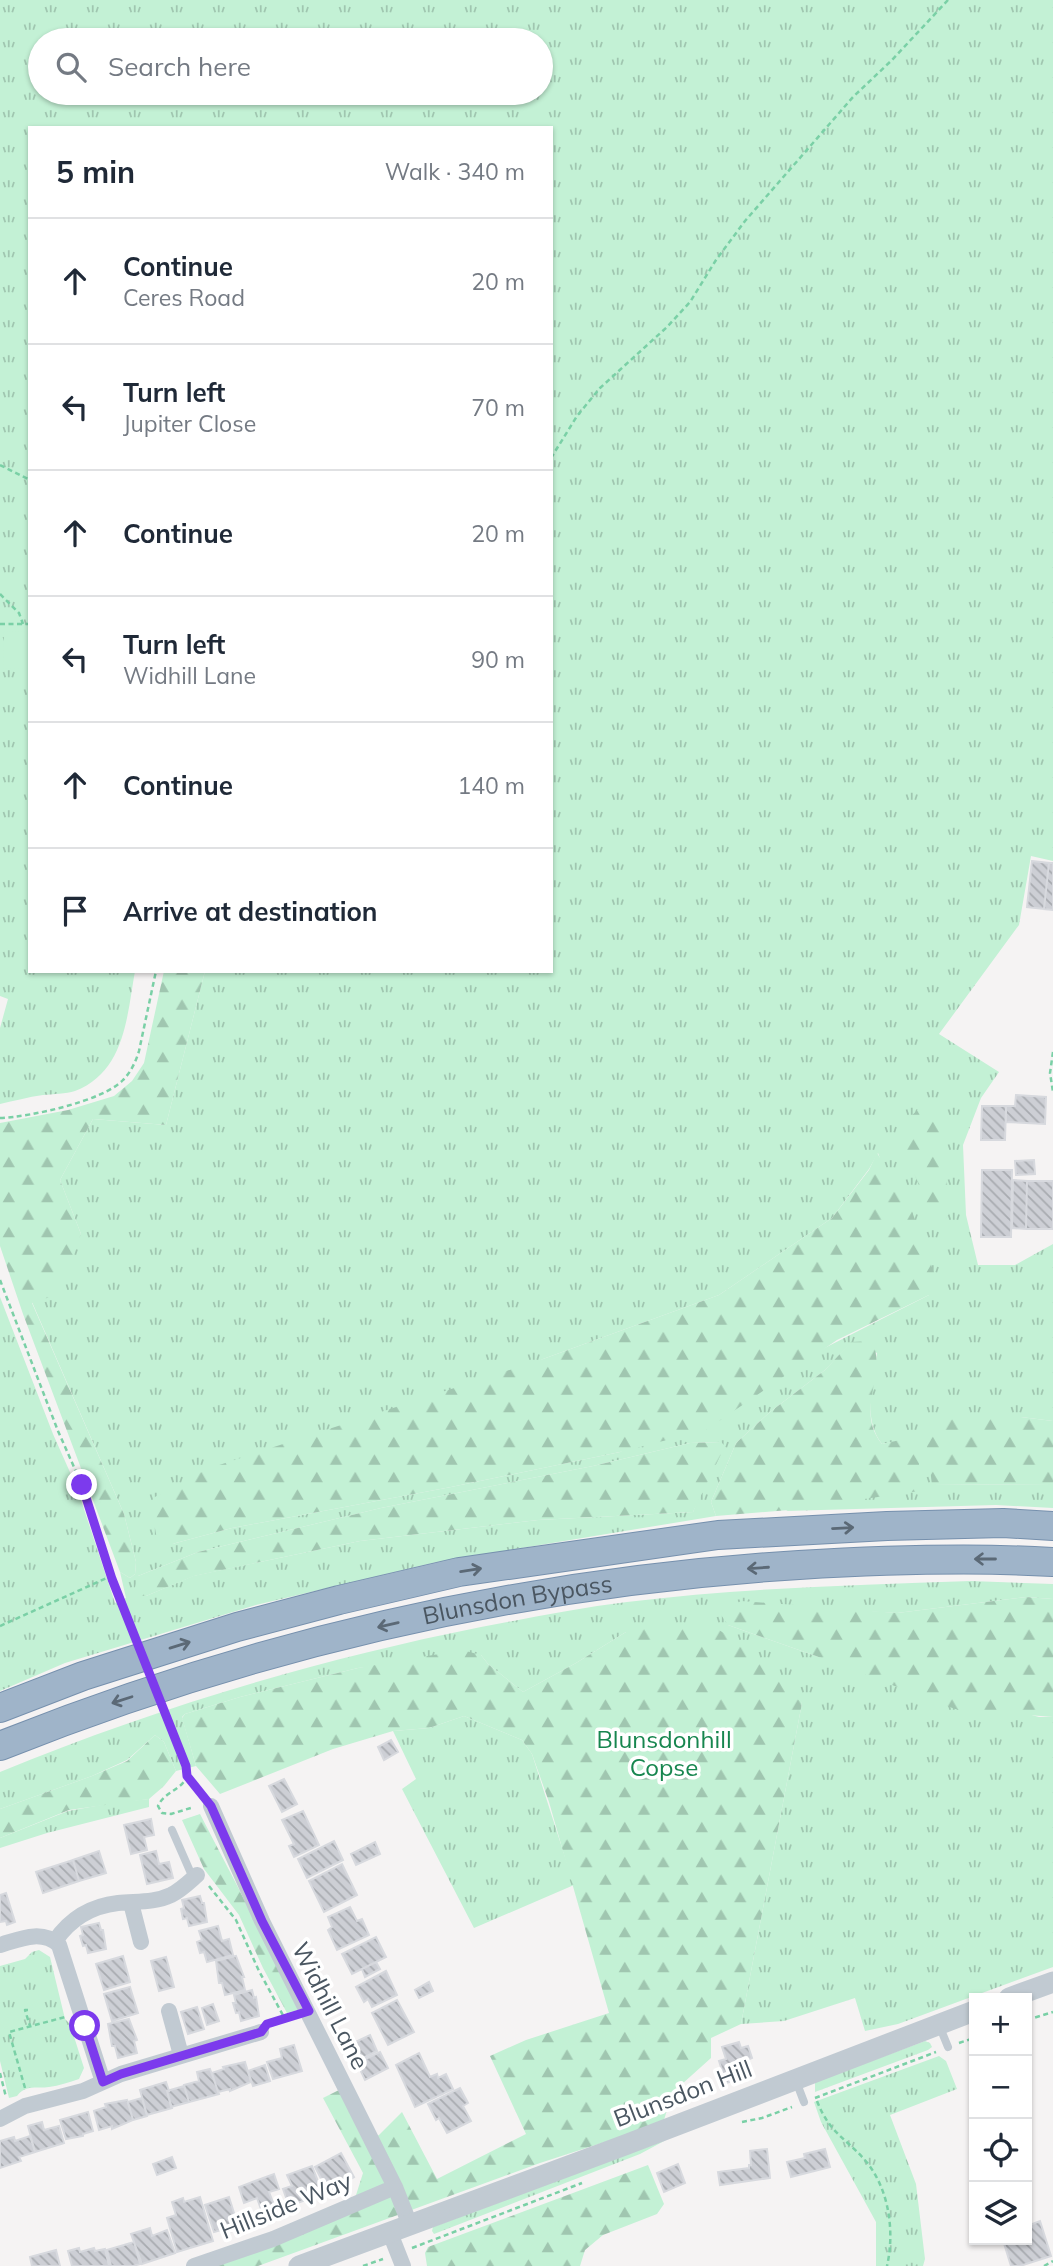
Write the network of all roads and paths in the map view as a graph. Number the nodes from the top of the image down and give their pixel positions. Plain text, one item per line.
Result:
1 (948, 0) edge
2 (553, 455) edge
3 (0, 465) edge
4 (28, 479) edge
5 (0, 594) edge
6 (0, 624) edge
7 (23, 624) junction
8 (28, 624) edge
9 (156, 973) edge
10 (1053, 1052) edge
11 (1053, 1092) edge
12 (0, 1118) edge
13 (0, 1280) edge
14 (1053, 1526) edge
15 (1053, 1562) edge
16 (112, 1577) junction
17 (0, 1626) edge
18 (0, 1707) edge
19 (0, 1745) edge
20 (187, 1776) junction
21 (211, 1806) junction
22 (176, 1812) junction
23 (180, 1821) dead end
24 (172, 1830) dead end
25 (199, 1878) junction
26 (131, 1903) junction
27 (55, 1941) junction
28 (141, 1942) dead end
29 (0, 1945) edge
30 (1053, 1982) edge
31 (1023, 1993) edge
32 (28, 2010) dead end
33 (169, 2011) dead end
34 (309, 2011) junction
35 (81, 2012) junction
36 (1053, 2012) edge
37 (969, 2013) edge
38 (1032, 2018) edge
39 (285, 2019) junction
40 (939, 2025) junction
41 (30, 2026) junction
42 (261, 2032) joint
43 (969, 2040) edge
44 (948, 2047) junction
45 (181, 2055) junction
46 (0, 2073) edge
47 (795, 2078) junction
48 (103, 2082) junction
49 (816, 2098) junction
50 (804, 2102) junction
51 (30, 2105) junction
52 (5, 2116) edge
53 (738, 2123) dead end
54 (592, 2179) dead end
55 (395, 2187) junction
56 (410, 2225) junction
57 (390, 2233) junction
58 (400, 2260) edge
59 (1053, 2260) edge
60 (194, 2266) edge
61 (299, 2266) edge
62 (363, 2266) edge
63 (887, 2266) edge
64 (1044, 2266) edge

1 - 2 path
3 - 4 path
5 - 7 path
6 - 7 path
7 - 8 path
9 - 12 path
10 - 11 path
13 - 16 path
18 -> 14 highway, Blunsdon Bypass
15 -> 19 highway, Blunsdon Bypass
16 - 17 path
16 - 20 path, bridge
20 - 21 path
20 - 22 path
21 - 22 path
21 - 34 street, Widhill Lane
22 - 23 path
24 - 25 lane
25 - 26 street
25 - 39 path
26 - 27 street
26 - 28 street
27 - 29 street
27 - 35 street
30 - 31 street
32 - 41 path
33 - 45 street
34 - 39 path
34 - 55 street, Widhill Lane
35 - 41 path
35 - 48 street
36 - 38 path
37 - 40 street, Blunsdon Hill
39 - 42 path
40 - 44 lane
40 - 47 street, Blunsdon Hill
41 - 51 path
42 - 45 street
43 - 44 path
44 - 49 path
45 - 48 street
46 - 52 path
47 - 50 lane
47 - 56 street, Blunsdon Hill
48 - 51 street
49 - 50 path
49 - 63 path
50 - 53 path
51 - 52 street
54 - 58 path
55 - 56 street, Widhill Lane
55 - 60 street, Hillside Way
56 - 57 street, Blunsdon Hill
57 - 58 street
57 - 61 street, Blunsdon Hill
58 - 62 path
59 - 64 path

